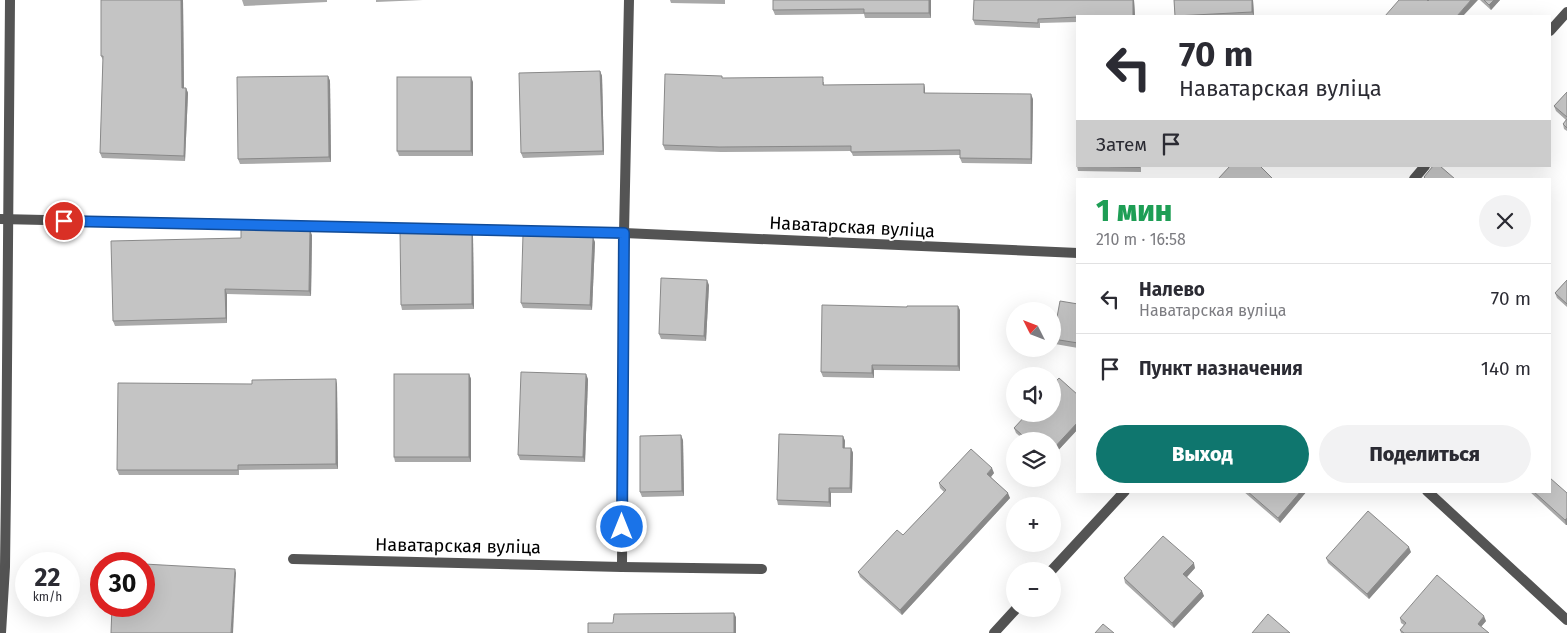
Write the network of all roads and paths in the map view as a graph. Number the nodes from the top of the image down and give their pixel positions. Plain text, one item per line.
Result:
1 (10, 0) edge
2 (629, 0) edge
3 (1567, 12) edge
4 (1551, 29) edge
5 (1424, 167) edge
6 (1415, 178) edge
7 (4, 219) edge
8 (624, 233) junction
9 (1076, 253) edge
10 (1123, 493) edge
11 (1429, 493) edge
12 (293, 559) dead end
13 (1059, 562) edge
14 (622, 567) junction
15 (762, 569) dead end
16 (1009, 617) edge
17 (1567, 620) edge
18 (1, 633) edge
19 (994, 633) edge

1 - 7 street
2 - 8 street
3 - 4 street
5 - 6 street
7 - 8 street, Наватарская вуліца
7 - 18 street
8 - 9 street, Наватарская вуліца
8 - 14 street
10 - 13 street
11 - 17 street
12 - 14 street, Наватарская вуліца
14 - 15 street, Наватарская вуліца
16 - 19 street

